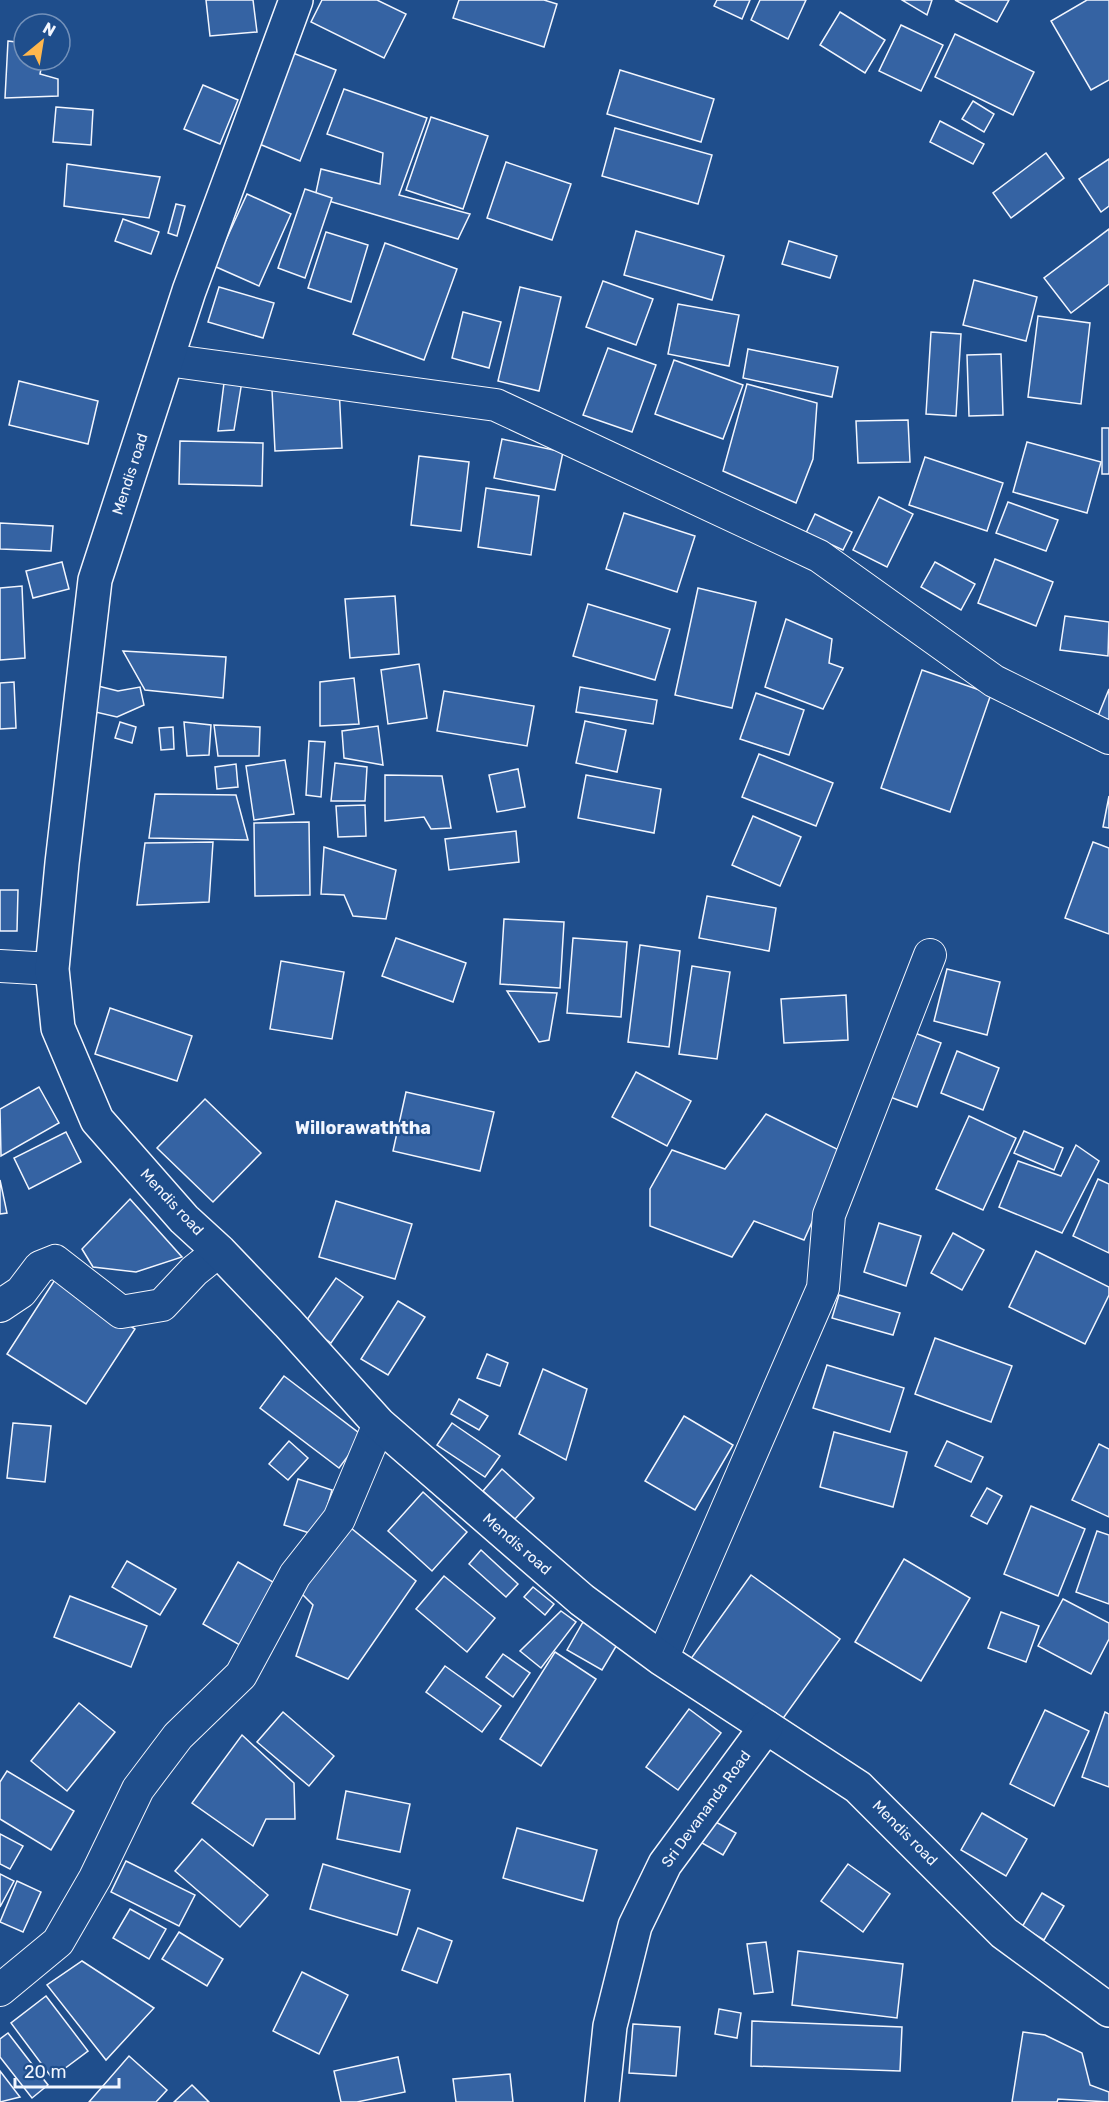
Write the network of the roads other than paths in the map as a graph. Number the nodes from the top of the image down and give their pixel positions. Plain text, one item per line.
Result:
1 (296, 0) edge
2 (166, 360) junction
3 (1109, 738) edge
4 (930, 955) dead end
5 (0, 966) edge
6 (52, 969) junction
7 (219, 1251) junction
8 (0, 1306) edge
9 (379, 1425) junction
10 (662, 1659) junction
11 (766, 1727) junction
12 (2, 1987) edge
13 (1109, 2010) edge
14 (602, 2102) edge

1 - 2 street, Mendis road
2 - 3 street
2 - 6 street, Mendis road
4 - 10 street
5 - 6 street
6 - 7 street, Mendis road
7 - 8 street
7 - 9 street, Mendis road
9 - 10 street, Mendis road
9 - 12 street
10 - 11 street, Mendis road
11 - 13 street, Mendis road
11 - 14 street, Sri Devananda Road

